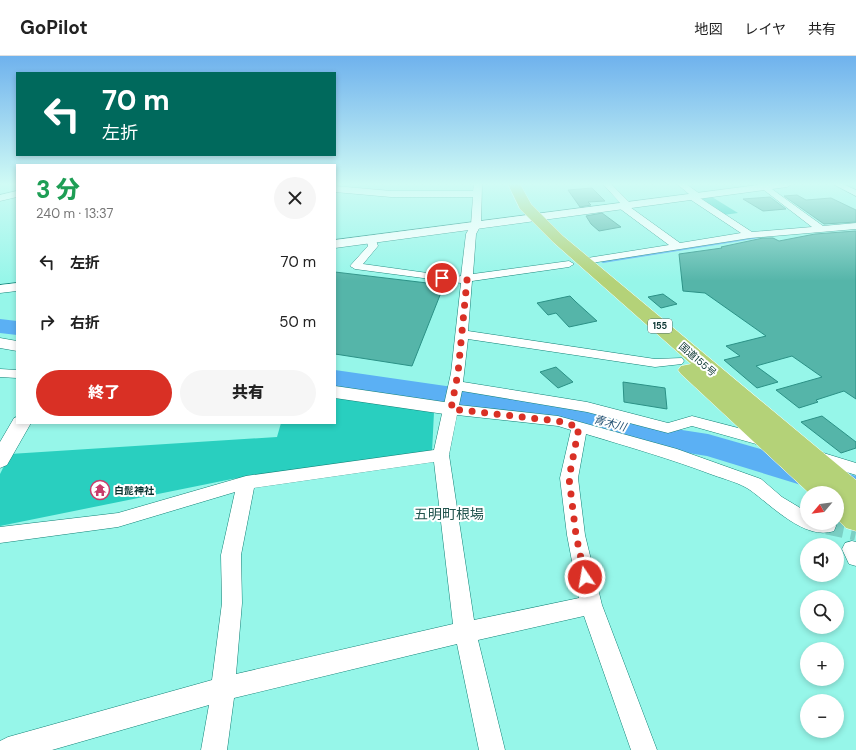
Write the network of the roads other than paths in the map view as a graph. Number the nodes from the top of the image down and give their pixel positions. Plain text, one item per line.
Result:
1 (476, 216) edge
2 (541, 216) edge
3 (639, 216) edge
4 (724, 216) edge
5 (805, 216) edge
6 (529, 218) junction
7 (476, 225) junction
8 (856, 226) edge
9 (821, 228) junction
10 (750, 234) junction
11 (371, 239) junction
12 (336, 244) edge
13 (678, 246) junction
14 (577, 263) junction
15 (467, 280) junction
16 (16, 287) edge
17 (0, 289) edge
18 (463, 334) junction
19 (0, 343) edge
20 (16, 346) edge
21 (677, 361) junction
22 (0, 372) edge
23 (16, 374) edge
24 (456, 387) junction
25 (336, 392) edge
26 (451, 407) junction
27 (20, 424) edge
28 (579, 427) junction
29 (772, 445) junction
30 (441, 455) junction
31 (812, 458) junction
32 (0, 460) edge
33 (856, 469) edge
34 (246, 483) junction
35 (818, 486) edge
36 (856, 495) edge
37 (800, 517) edge
38 (844, 519) edge
39 (856, 520) edge
40 (0, 535) edge
41 (591, 605) junction
42 (465, 632) junction
43 (223, 689) junction
44 (8, 750) edge
45 (214, 750) edge
46 (492, 750) edge
47 (644, 750) edge

1 - 7 street
2 - 6 street
3 - 13 street
4 - 10 street
5 - 9 street
6 - 7 street
6 - 14 highway, 国道155号 / 155
7 - 11 street
7 - 15 street
8 - 9 street
9 - 10 street
10 - 13 street
11 - 12 street
11 - 15 street
13 - 14 street
14 - 15 street
14 - 21 highway, 国道155号 / 155
14 - 31 highway, 国道155号 / 155
15 - 18 street
16 - 17 street
18 - 21 street
18 - 24 street
19 - 20 street
21 - 29 highway, 国道155号 / 155
22 - 23 street
24 - 26 street
24 - 29 street
25 - 26 street
26 - 28 street
26 - 30 street
27 - 32 street
28 - 37 street
28 - 41 street
29 - 35 highway, 国道155号 / 155
30 - 34 street
30 - 42 street
31 - 33 street
31 - 36 highway, 国道155号 / 155
34 - 40 street
34 - 43 street
38 - 39 highway
41 - 42 street
41 - 47 street
42 - 43 street
42 - 46 street
43 - 44 street
43 - 45 street

